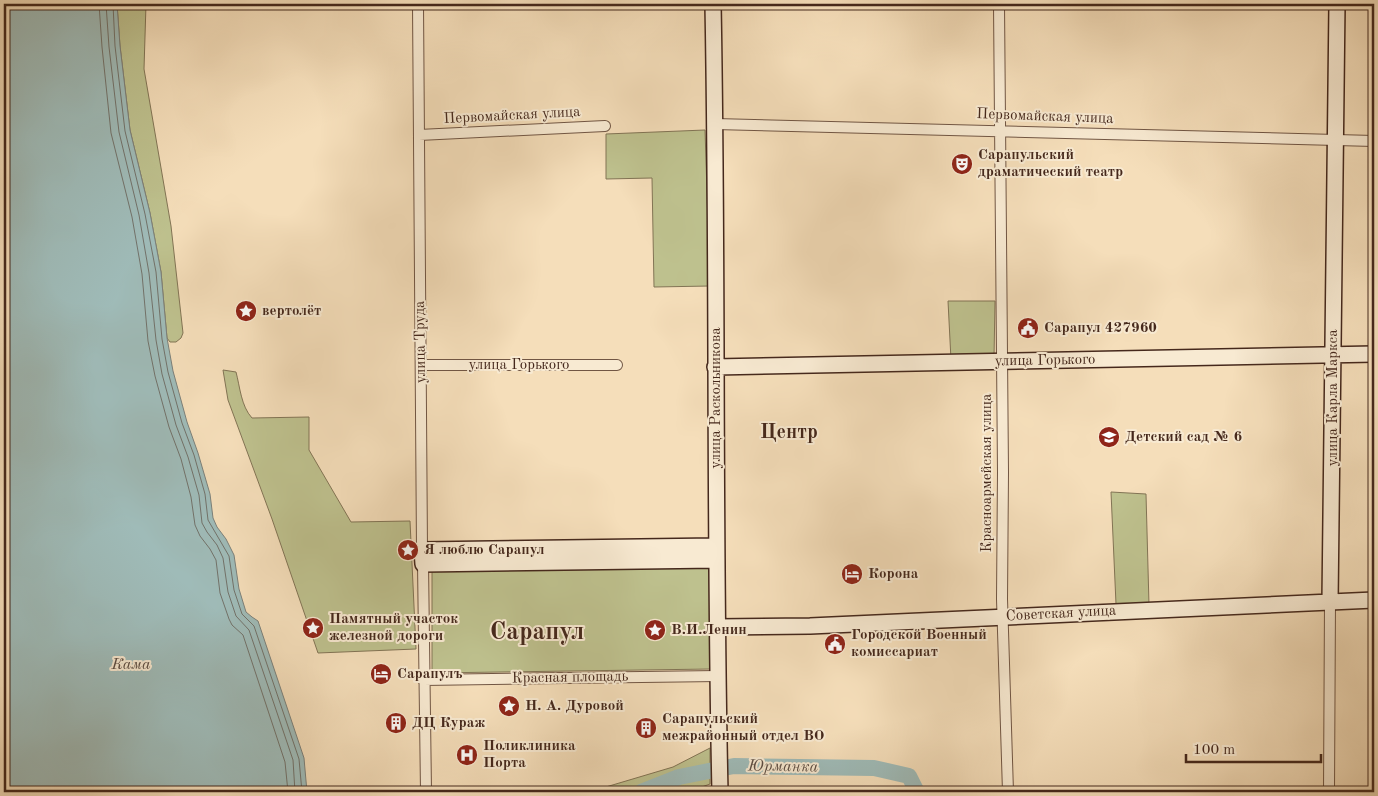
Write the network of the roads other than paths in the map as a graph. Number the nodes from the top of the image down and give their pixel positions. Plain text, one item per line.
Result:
1 (418, 4) edge
2 (713, 4) edge
3 (999, 4) edge
4 (1337, 4) edge
5 (715, 124) junction
6 (605, 126) dead end
7 (1000, 131) junction
8 (419, 135) junction
9 (1335, 140) junction
10 (1374, 141) edge
11 (1374, 354) edge
12 (1333, 356) junction
13 (1001, 362) junction
14 (421, 365) junction
15 (617, 365) dead end
16 (715, 367) junction
17 (716, 553) junction
18 (423, 557) junction
19 (1374, 600) edge
20 (1330, 602) junction
21 (1002, 617) junction
22 (717, 627) junction
23 (718, 676) junction
24 (423, 680) junction
25 (426, 792) edge
26 (720, 792) edge
27 (1008, 792) edge
28 (1329, 792) edge

1 - 8 street, улица Труда
2 - 5 main road, улица Раскольникова
3 - 7 street, Красноармейская улица
4 - 9 main road, улица Карла Маркса
5 - 7 street, Первомайская улица
5 - 16 main road, улица Раскольникова
6 - 8 street, Первомайская улица
7 - 9 street, Первомайская улица
7 - 13 street, Красноармейская улица
8 - 14 street, улица Труда
9 - 10 street, Первомайская улица
9 - 12 main road, улица Карла Маркса
11 - 12 main road, улица Горького
12 - 13 main road, улица Горького
12 - 20 main road, улица Карла Маркса
13 - 16 main road, улица Горького
13 - 21 street, Красноармейская улица
14 - 15 street, улица Горького
14 - 18 street, улица Труда
16 - 17 main road, улица Раскольникова
17 - 18 main road
17 - 22 main road, улица Раскольникова
18 - 24 street, улица Труда
19 - 20 main road, Советская улица
20 - 21 main road, Советская улица
20 - 28 street, улица Карла Маркса
21 - 22 main road, Советская улица
21 - 27 street, Красноармейская улица
22 - 23 main road, улица Раскольникова
23 - 24 street, Красная площадь
23 - 26 main road, улица Раскольникова
24 - 25 street, улица Труда

